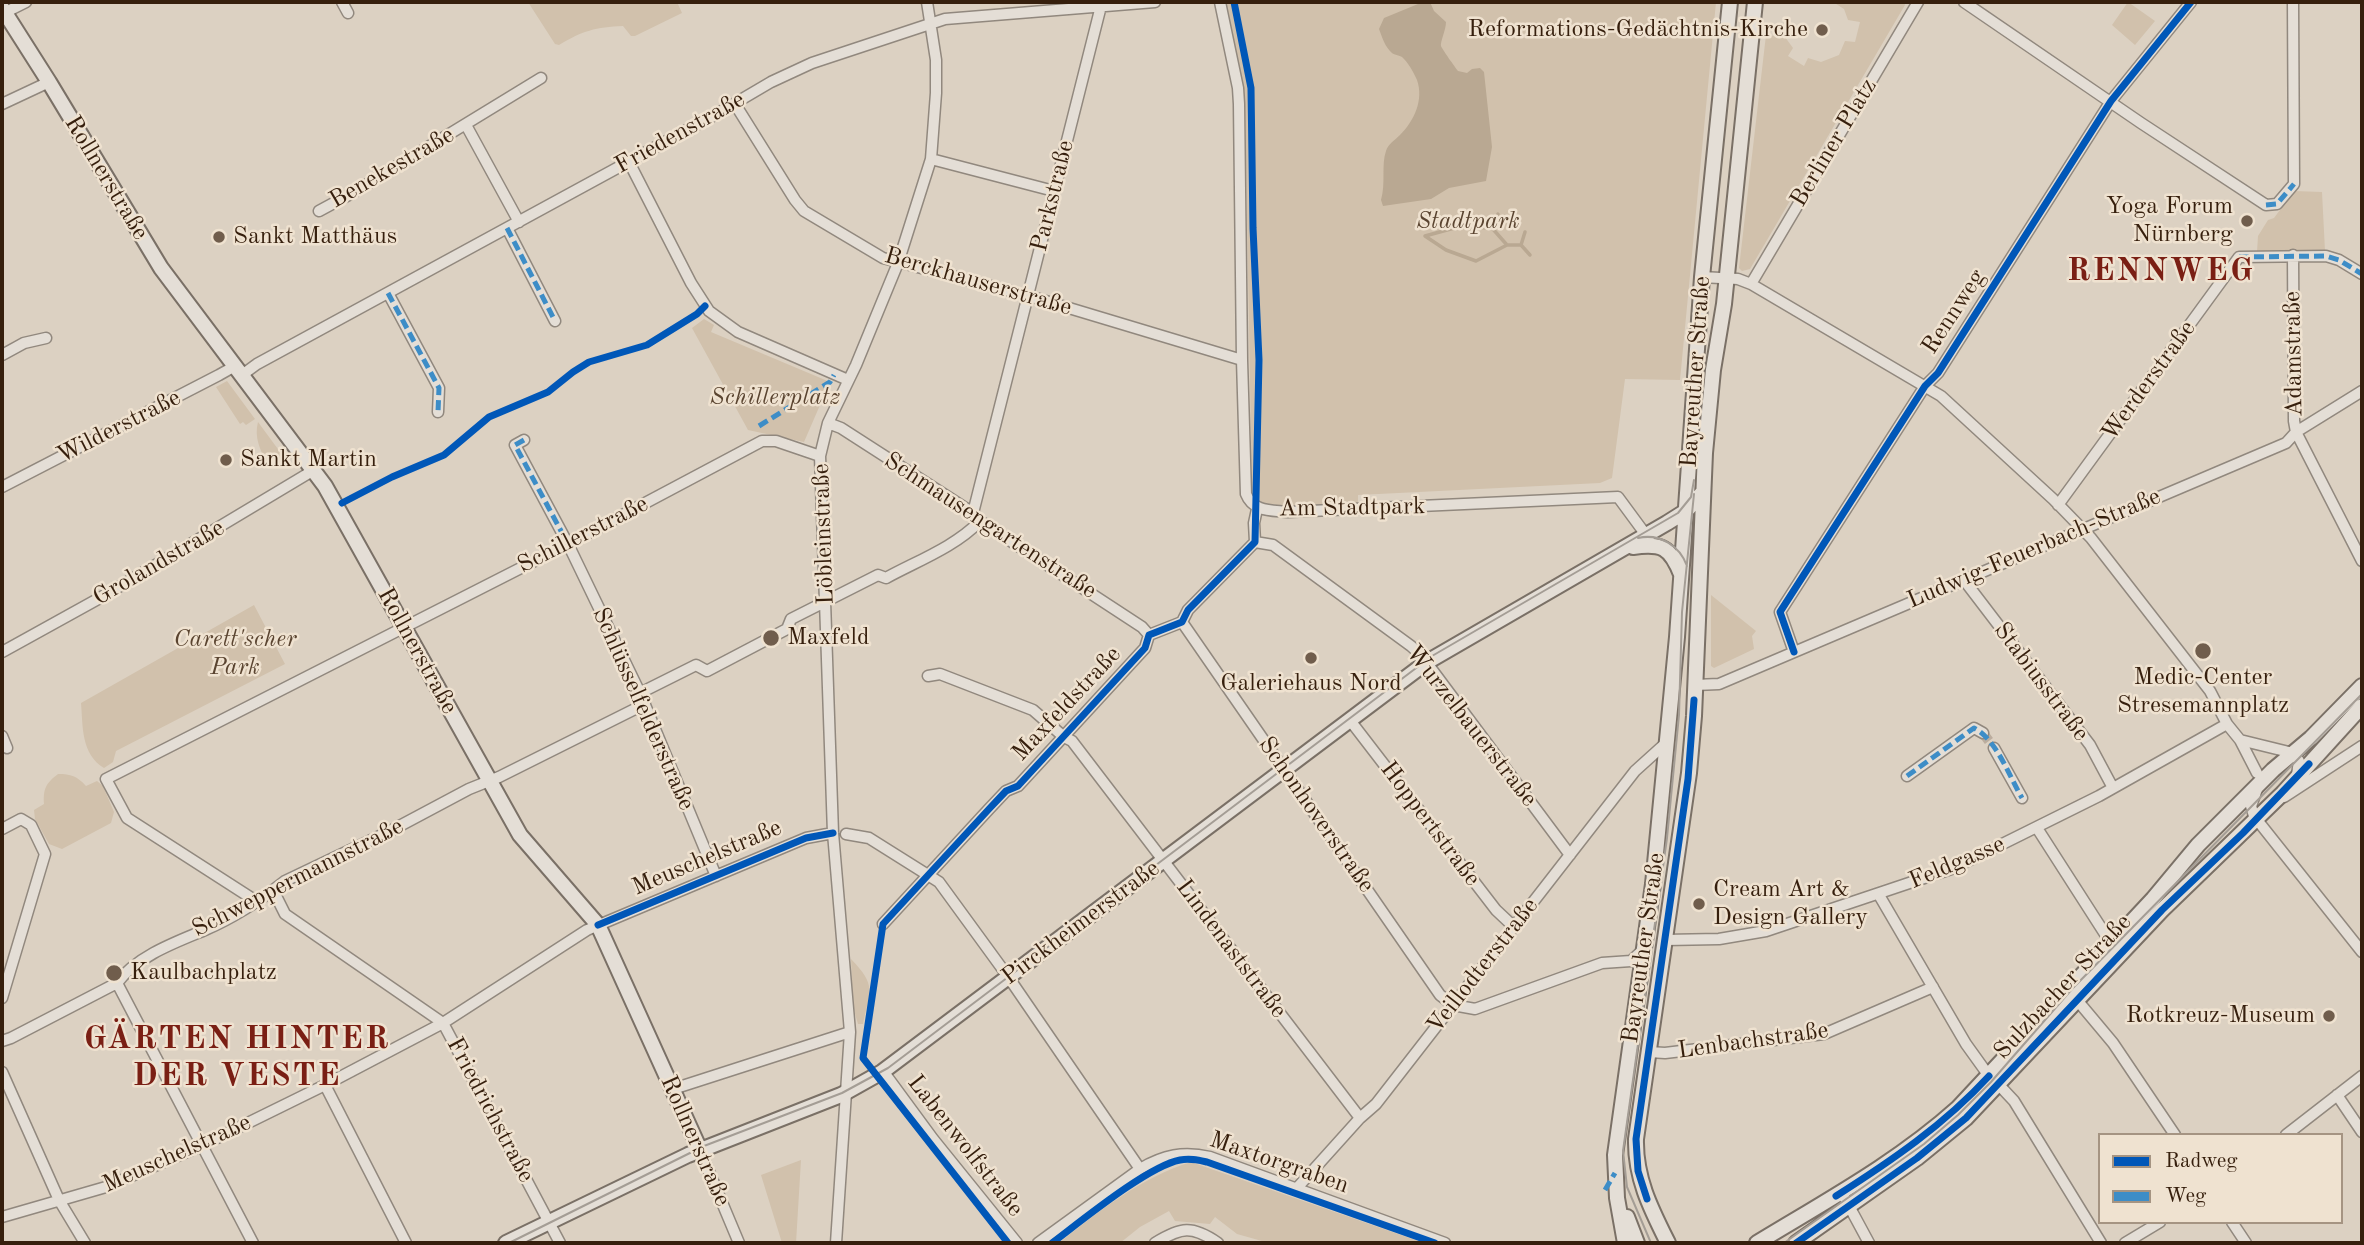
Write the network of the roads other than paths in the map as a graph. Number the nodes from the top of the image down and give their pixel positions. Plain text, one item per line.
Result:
1 (26, 2) edge
2 (342, 2) edge
3 (927, 2) edge
4 (1155, 2) edge
5 (1220, 2) edge
6 (1730, 2) edge
7 (1755, 2) edge
8 (1918, 2) edge
9 (1964, 2) edge
10 (2191, 2) edge
11 (2293, 2) edge
12 (1101, 4) edge
13 (3, 11) edge
14 (348, 13) dead end
15 (931, 24) junction
16 (541, 78) dead end
17 (49, 82) junction
18 (2111, 101) junction
19 (2, 104) edge
20 (735, 104) junction
21 (466, 125) junction
22 (931, 159) junction
23 (629, 162) junction
24 (1054, 191) junction
25 (319, 211) dead end
26 (519, 222) junction
27 (507, 228) junction
28 (2292, 256) junction
29 (898, 263) junction
30 (2362, 274) edge
31 (1702, 277) junction
32 (1727, 278) junction
33 (1751, 284) junction
34 (388, 293) junction
35 (1029, 296) junction
36 (555, 321) dead end
37 (46, 338) dead end
38 (2, 355) edge
39 (1242, 360) junction
40 (238, 370) junction
41 (848, 380) junction
42 (1925, 386) junction
43 (2362, 391) edge
44 (438, 412) dead end
45 (828, 423) junction
46 (2296, 432) junction
47 (524, 440) dead end
48 (820, 456) junction
49 (314, 470) junction
50 (2, 486) edge
51 (1703, 492) junction
52 (2056, 502) junction
53 (1257, 509) junction
54 (1686, 511) junction
55 (976, 517) junction
56 (1702, 524) junction
57 (2083, 529) junction
58 (1646, 535) junction
59 (1255, 542) junction
60 (568, 544) junction
61 (1624, 548) junction
62 (2362, 562) edge
63 (1681, 575) junction
64 (1964, 580) junction
65 (826, 601) junction
66 (1182, 622) junction
67 (403, 626) junction
68 (1149, 635) junction
69 (2, 652) edge
70 (1794, 652) junction
71 (1427, 662) junction
72 (928, 676) dead end
73 (1695, 685) junction
74 (2362, 687) edge
75 (643, 698) junction
76 (2362, 706) edge
77 (1349, 719) junction
78 (2227, 724) junction
79 (1983, 733) dead end
80 (2, 736) edge
81 (1064, 737) junction
82 (2240, 740) junction
83 (1666, 743) junction
84 (2362, 746) edge
85 (7, 748) dead end
86 (1994, 748) tunnel mouth
87 (2293, 753) junction
88 (1283, 768) junction
89 (1908, 776) dead end
90 (2259, 778) junction
91 (2295, 780) junction
92 (489, 781) junction
93 (2113, 788) junction
94 (2022, 798) dead end
95 (2269, 807) junction
96 (2258, 819) junction
97 (2037, 828) junction
98 (2, 829) edge
99 (833, 834) junction
100 (846, 834) dead end
101 (1570, 855) junction
102 (1163, 860) junction
103 (929, 874) junction
104 (716, 876) junction
105 (273, 890) junction
106 (1879, 895) junction
107 (256, 901) junction
108 (883, 924) dead end
109 (598, 925) junction
110 (1513, 926) junction
111 (1665, 940) junction
112 (1644, 949) junction
113 (2115, 949) junction
114 (2362, 953) edge
115 (1009, 978) junction
116 (117, 983) junction
117 (1933, 987) junction
118 (2, 998) edge
119 (2077, 1000) junction
120 (1452, 1005) junction
121 (443, 1023) junction
122 (850, 1032) junction
123 (2, 1041) edge
124 (1649, 1052) junction
125 (883, 1071) junction
126 (2, 1072) edge
127 (2362, 1076) edge
128 (1994, 1081) junction
129 (325, 1085) junction
130 (673, 1089) junction
131 (846, 1093) junction
132 (2337, 1095) junction
133 (1360, 1118) junction
134 (2362, 1132) edge
135 (2174, 1133) edge
136 (2289, 1133) edge
137 (203, 1145) junction
138 (700, 1150) junction
139 (1140, 1169) junction
140 (1615, 1186) junction
141 (1297, 1188) junction
142 (1845, 1199) junction
143 (59, 1200) junction
144 (2, 1217) edge
145 (549, 1222) junction
146 (2157, 1224) edge
147 (2233, 1224) edge
148 (85, 1243) edge
149 (253, 1243) edge
150 (406, 1243) edge
151 (506, 1243) edge
152 (560, 1243) edge
153 (739, 1243) edge
154 (836, 1243) edge
155 (1017, 1243) edge
156 (1038, 1243) edge
157 (1155, 1243) edge
158 (1218, 1243) edge
159 (1446, 1243) edge
160 (1625, 1243) edge
161 (1637, 1243) edge
162 (1668, 1243) edge
163 (1757, 1243) edge
164 (1796, 1243) edge
165 (1869, 1243) edge
166 (2101, 1243) edge
167 (2125, 1243) edge
168 (2246, 1243) edge

1 - 13 street
2 - 14 street
3 - 15 street, Löbleinstraße
4 - 12 street, Friedenstraße
5 - 39 street, Am Stadtpark
6 - 31 main road, Bayreuther Straße
7 - 32 main road, Bayreuther Straße
8 - 33 street, Berliner Platz
9 - 18 street
10 - 18 street, Rennweg
11 - 18 street
12 - 15 street, Friedenstraße
12 - 24 street, Parkstraße
13 - 17 main road, Rollnerstraße
15 - 20 street, Friedenstraße
15 - 22 street, Löbleinstraße
16 - 21 street, Benekestraße
17 - 19 street
17 - 40 main road, Rollnerstraße
18 - 42 street, Rennweg
20 - 23 street, Friedenstraße
20 - 29 street, Berckhauserstraße
21 - 25 street, Benekestraße
21 - 26 street, Benekestraße
22 - 24 street
22 - 29 street, Löbleinstraße
23 - 26 street, Friedenstraße
23 - 41 street
24 - 35 street, Parkstraße
26 - 27 street, Friedenstraße
27 - 34 street, Friedenstraße
27 - 36 street
28 - 30 street
28 - 46 street, Adamstraße
28 - 52 street, Werderstraße
29 - 35 street, Berckhauserstraße
29 - 41 street, Löbleinstraße
31 - 32 street
31 - 54 main road, Bayreuther Straße
32 - 33 street
32 - 51 main road, Bayreuther Straße
33 - 42 street
34 - 40 street, Friedenstraße
34 - 44 street
35 - 39 street, Berckhauserstraße
35 - 55 street, Parkstraße
37 - 38 street
39 - 53 street, Am Stadtpark
40 - 49 main road, Rollnerstraße
40 - 50 street, Wilderstraße
41 - 45 street, Löbleinstraße
42 - 52 street
42 - 70 street, Rennweg
43 - 46 street, Ludwig-Feuerbach-Straße
45 - 48 street, Löbleinstraße
45 - 55 street, Schmausengartenstraße
46 - 57 street, Ludwig-Feuerbach-Straße
46 - 62 street, Adamstraße
47 - 60 street, Schlüsselfelderstraße
48 - 60 street, Schillerstraße
48 - 65 street, Löbleinstraße
49 - 67 main road, Rollnerstraße
49 - 69 street, Grolandstraße
51 - 54 main road, Pirckheimerstraße
51 - 56 main road, Bayreuther Straße
52 - 57 street
53 - 58 street, Am Stadtpark
53 - 59 street
54 - 56 main road
54 - 58 main road, Pirckheimerstraße
54 - 63 main road, Bayreuther Straße
55 - 65 street
55 - 68 street, Schmausengartenstraße
56 - 73 main road, Bayreuther Straße
57 - 64 street, Ludwig-Feuerbach-Straße
57 - 78 street
58 - 61 main road, Pirckheimerstraße
59 - 66 street
59 - 71 street, Wurzelbauerstraße
60 - 67 street, Schillerstraße
60 - 75 street, Schlüsselfelderstraße
61 - 63 main road, Pirckheimerstraße
61 - 71 main road, Pirckheimerstraße
63 - 83 main road, Bayreuther Straße
64 - 70 street, Ludwig-Feuerbach-Straße
64 - 93 street, Stabiusstraße
65 - 75 street, Schweppermannstraße
65 - 99 street, Löbleinstraße
66 - 68 street, Maxfeldstraße
66 - 88 street, Schonhoverstraße
67 - 92 main road, Rollnerstraße
67 - 107 street, Schillerstraße
68 - 81 street, Maxfeldstraße
70 - 73 street, Ludwig-Feuerbach-Straße
71 - 77 main road, Pirckheimerstraße
71 - 101 street, Wurzelbauerstraße
72 - 81 street, Lindenaststraße
73 - 111 main road, Bayreuther Straße
74 - 87 main road, Sulzbacher Straße
75 - 92 street, Schweppermannstraße
75 - 104 street, Schlüsselfelderstraße
76 - 91 main road, Sulzbacher Straße
77 - 88 main road, Pirckheimerstraße
77 - 110 street, Hoppertstraße
78 - 82 street
78 - 93 street, Feldgasse
79 - 89 street
80 - 85 street
81 - 102 street, Lindenaststraße
81 - 103 street, Maxfeldstraße
82 - 87 street
82 - 90 street
83 - 101 street, Veillodterstraße
83 - 112 main road, Bayreuther Straße
84 - 95 street
86 - 94 street
87 - 90 main road, Sulzbacher Straße
87 - 91 street
88 - 102 main road, Pirckheimerstraße
88 - 120 street, Schonhoverstraße
90 - 96 street
90 - 113 main road, Sulzbacher Straße
91 - 95 main road, Sulzbacher Straße
92 - 105 street, Schweppermannstraße
92 - 109 main road, Rollnerstraße
93 - 97 street, Feldgasse
95 - 96 main road, Sulzbacher Straße
96 - 113 main road, Sulzbacher Straße
96 - 114 street
97 - 106 street, Feldgasse
97 - 113 street
98 - 118 street
99 - 104 street, Meuschelstraße
99 - 122 street, Löbleinstraße
100 - 103 street
101 - 110 street, Veillodterstraße
102 - 115 main road, Pirckheimerstraße
102 - 133 street, Lindenaststraße
103 - 108 street, Maxfeldstraße
103 - 115 street
104 - 109 street, Meuschelstraße
105 - 107 street, Schweppermannstraße
105 - 121 street, Friedrichstraße
106 - 111 street, Feldgasse
106 - 117 street
107 - 116 street, Schweppermannstraße
109 - 121 street, Meuschelstraße
109 - 130 main road, Rollnerstraße
110 - 120 street, Veillodterstraße
111 - 124 main road, Bayreuther Straße
112 - 120 street
112 - 140 main road, Bayreuther Straße
113 - 119 main road, Sulzbacher Straße
113 - 128 main road, Sulzbacher Straße
115 - 125 main road, Pirckheimerstraße
115 - 139 street
116 - 123 street, Schweppermannstraße
116 - 137 street
117 - 124 street, Lenbachstraße
117 - 128 street
119 - 128 main road, Sulzbacher Straße
119 - 135 street
120 - 133 street, Veillodterstraße
121 - 129 street, Meuschelstraße
121 - 145 street, Friedrichstraße
122 - 130 street
122 - 131 street
124 - 162 main road, Bayreuther Straße
125 - 131 main road, Pirckheimerstraße
125 - 155 street, Labenwolfstraße
126 - 143 street
127 - 132 street
128 - 142 main road, Sulzbacher Straße
128 - 166 street
129 - 137 street, Meuschelstraße
129 - 150 street
130 - 138 main road, Rollnerstraße
131 - 138 main road, Pirckheimerstraße
131 - 154 street
132 - 134 street
132 - 136 street
133 - 141 street, Veillodterstraße
137 - 143 street, Meuschelstraße
137 - 149 street
138 - 145 main road, Pirckheimerstraße
138 - 153 street, Rollnerstraße
139 - 141 street, Maxtorgraben
139 - 156 street, Maxtorgraben
140 - 160 main road, Bayreuther Straße
140 - 161 main road
141 - 159 street, Maxtorgraben
142 - 163 main road, Sulzbacher Straße
142 - 164 main road, Sulzbacher Straße
142 - 165 street
143 - 144 street, Meuschelstraße
143 - 148 street
145 - 151 main road, Pirckheimerstraße
145 - 152 street, Friedrichstraße
146 - 167 street
147 - 168 street
157 - 158 street

